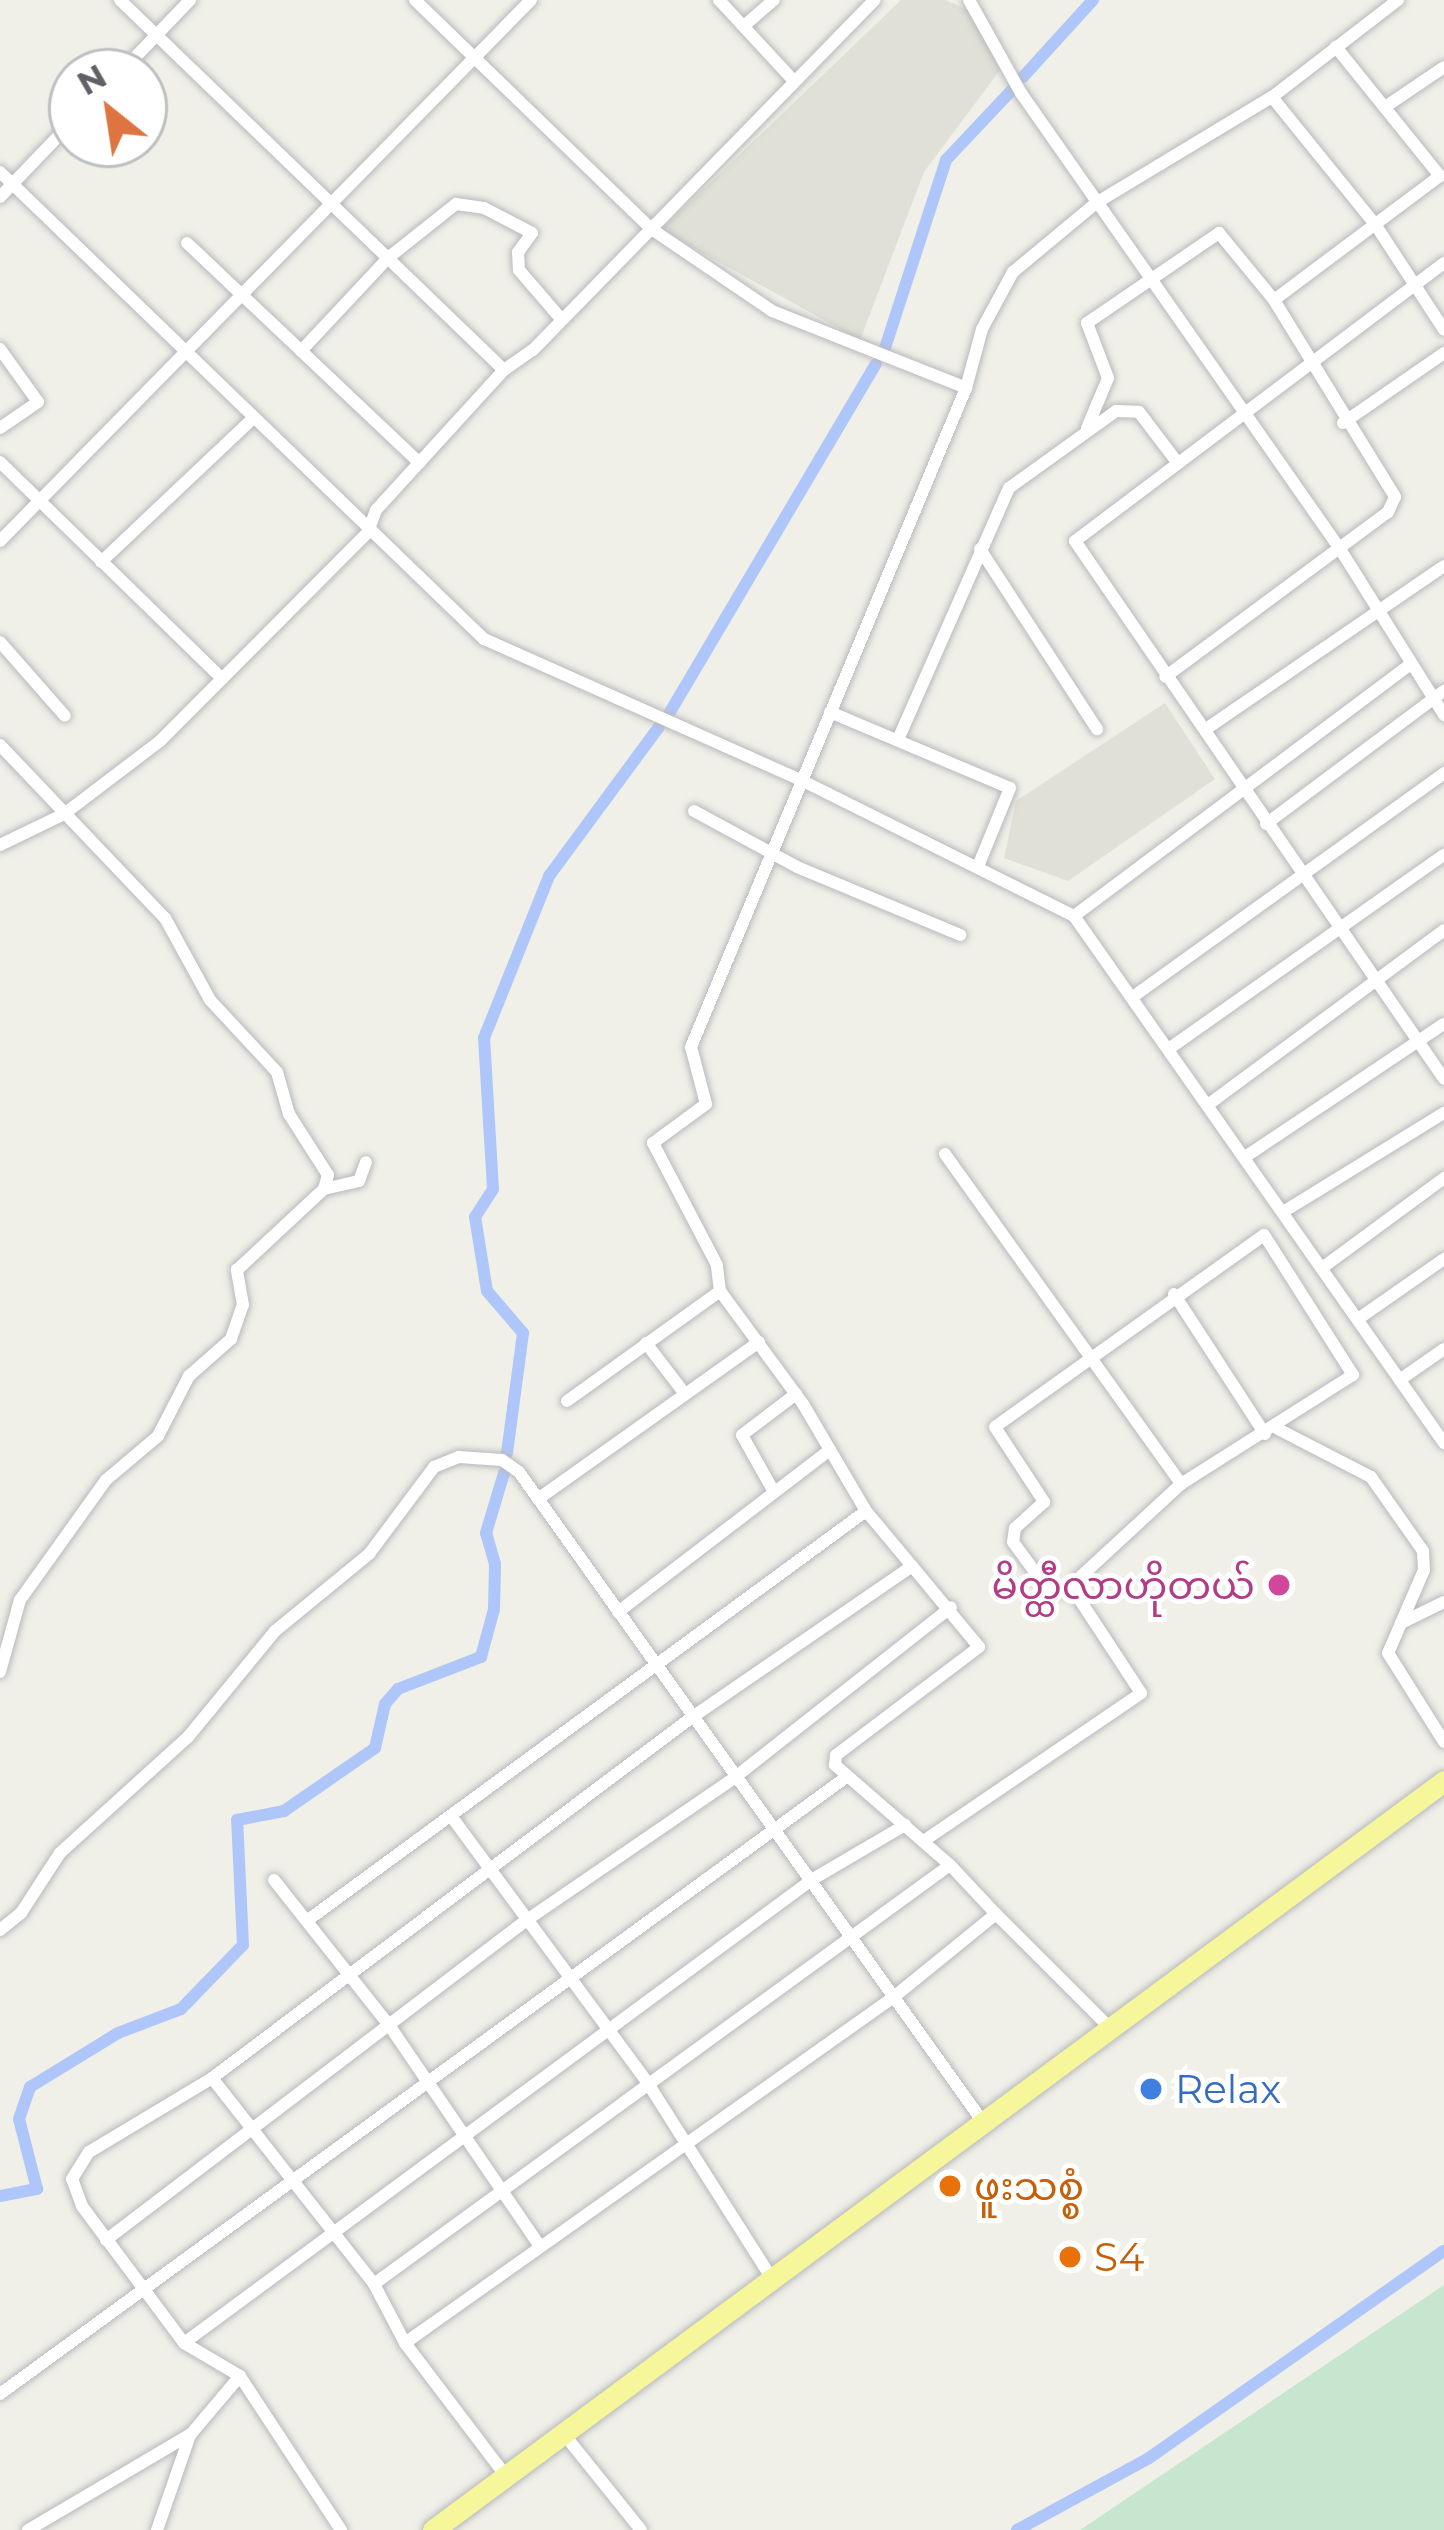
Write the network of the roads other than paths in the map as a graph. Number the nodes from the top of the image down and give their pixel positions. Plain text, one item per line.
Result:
1 (120, 0) edge
2 (190, 0) edge
3 (415, 0) edge
4 (531, 0) edge
5 (719, 0) edge
6 (774, 0) edge
7 (875, 0) edge
8 (969, 0) edge
9 (1398, 0) edge
10 (745, 26) junction
11 (156, 35) junction
12 (1336, 47) junction
13 (144, 48) edge
14 (473, 57) junction
15 (1444, 67) edge
16 (794, 81) junction
17 (1272, 98) junction
18 (1385, 107) junction
19 (48, 147) edge
20 (0, 172) edge
21 (13, 184) junction
22 (0, 197) edge
23 (332, 203) junction
24 (1096, 203) junction
25 (1376, 224) junction
26 (650, 228) junction
27 (187, 243) dead end
28 (388, 258) junction
29 (1444, 263) edge
30 (1153, 279) junction
31 (1414, 286) junction
32 (244, 299) junction
33 (1274, 300) junction
34 (562, 320) junction
35 (1444, 330) edge
36 (0, 349) edge
37 (301, 351) junction
38 (1444, 353) edge
39 (188, 355) junction
40 (1310, 365) junction
41 (504, 370) junction
42 (966, 388) junction
43 (1244, 410) junction
44 (252, 419) junction
45 (1343, 423) junction
46 (0, 428) edge
47 (1087, 428) junction
48 (0, 462) edge
49 (1177, 462) junction
50 (420, 463) junction
51 (40, 500) junction
52 (368, 532) junction
53 (0, 541) edge
54 (980, 549) junction
55 (1340, 549) junction
56 (101, 562) junction
57 (1444, 566) edge
58 (1383, 613) junction
59 (0, 642) edge
60 (1412, 664) junction
61 (1165, 677) junction
62 (221, 678) junction
63 (1439, 695) edge
64 (830, 712) junction
65 (1444, 715) edge
66 (65, 716) dead end
67 (1097, 729) dead end
68 (1206, 729) junction
69 (900, 735) junction
70 (0, 745) edge
71 (1444, 773) edge
72 (803, 781) junction
73 (1243, 787) junction
74 (694, 811) dead end
75 (64, 814) junction
76 (1266, 824) junction
77 (0, 845) edge
78 (774, 850) junction
79 (1444, 855) edge
80 (980, 865) junction
81 (1303, 874) junction
82 (1074, 916) junction
83 (1341, 929) junction
84 (1444, 930) edge
85 (960, 935) dead end
86 (1376, 981) junction
87 (1134, 996) junction
88 (1444, 1024) edge
89 (1419, 1042) junction
90 (1169, 1048) junction
91 (1444, 1079) edge
92 (1209, 1104) junction
93 (1444, 1113) edge
94 (945, 1154) dead end
95 (1245, 1156) junction
96 (365, 1162) dead end
97 (1444, 1178) edge
98 (324, 1189) junction
99 (1283, 1212) junction
100 (1444, 1259) edge
101 (1322, 1268) junction
102 (720, 1291) junction
103 (1174, 1294) junction
104 (1358, 1319) junction
105 (759, 1342) junction
106 (646, 1343) junction
107 (1444, 1348) edge
108 (1089, 1354) junction
109 (1401, 1379) junction
110 (685, 1394) junction
111 (796, 1394) junction
112 (567, 1401) dead end
113 (1272, 1431) junction
114 (1441, 1434) edge
115 (830, 1450) junction
116 (1181, 1484) junction
117 (774, 1492) junction
118 (538, 1499) junction
119 (866, 1511) junction
120 (912, 1566) junction
121 (1076, 1591) junction
122 (1444, 1602) edge
123 (951, 1607) junction
124 (618, 1612) junction
125 (1400, 1623) junction
126 (655, 1666) junction
127 (0, 1672) edge
128 (691, 1718) junction
129 (1444, 1742) edge
130 (734, 1778) junction
131 (845, 1778) junction
132 (1444, 1781) edge
133 (451, 1816) junction
134 (905, 1825) junction
135 (773, 1828) junction
136 (925, 1840) junction
137 (950, 1864) junction
138 (488, 1874) junction
139 (274, 1880) dead end
140 (813, 1880) junction
141 (996, 1914) junction
142 (308, 1921) junction
143 (524, 1922) junction
144 (0, 1930) edge
145 (854, 1941) junction
146 (352, 1975) junction
147 (567, 1981) junction
148 (895, 1996) junction
149 (389, 2025) junction
150 (1110, 2028) junction
151 (605, 2032) junction
152 (212, 2078) junction
153 (426, 2082) junction
154 (649, 2085) junction
155 (983, 2122) junction
156 (465, 2130) junction
157 (254, 2133) junction
158 (683, 2142) junction
159 (289, 2179) junction
160 (506, 2187) junction
161 (333, 2233) junction
162 (106, 2240) junction
163 (540, 2246) junction
164 (772, 2278) junction
165 (374, 2284) junction
166 (142, 2292) junction
167 (184, 2343) junction
168 (405, 2343) junction
169 (240, 2376) junction
170 (0, 2394) edge
171 (563, 2433) junction
172 (191, 2434) junction
173 (506, 2476) junction
174 (28, 2530) edge
175 (157, 2530) edge
176 (341, 2530) edge
177 (433, 2530) edge
178 (641, 2530) edge

1 - 11 street
2 - 11 street
3 - 14 street
4 - 14 street
5 - 10 street
6 - 10 street
7 - 16 street
8 - 24 street
9 - 12 street
10 - 16 street
11 - 13 street
11 - 23 street
12 - 17 street
12 - 18 street
14 - 23 street
14 - 26 street
15 - 18 street
16 - 26 street
17 - 24 street
17 - 25 street
18 - 25 street
19 - 21 street
20 - 21 street
21 - 22 street
21 - 39 street
23 - 28 street
23 - 32 street
24 - 30 street
24 - 42 street
25 - 31 street
25 - 33 street
26 - 34 street
26 - 42 street
27 - 32 street
28 - 34 street
28 - 37 street
28 - 41 street
29 - 31 street
30 - 33 street
30 - 43 street
30 - 47 street
31 - 35 street
31 - 40 street
32 - 37 street
32 - 39 street
33 - 40 street
34 - 41 street
36 - 46 street
37 - 50 street
38 - 45 street
39 - 44 street
39 - 51 street
40 - 43 street
40 - 45 street
41 - 50 street
42 - 64 street
43 - 49 street
43 - 55 street
44 - 52 street
44 - 56 street
45 - 55 street
47 - 49 street
47 - 54 street
48 - 51 street
49 - 61 street
50 - 52 street
51 - 53 street
51 - 56 street
52 - 62 street
52 - 72 street
54 - 67 street
54 - 69 street
55 - 58 street
55 - 61 street
56 - 62 street
57 - 58 street
58 - 60 street
58 - 68 street
59 - 66 street
60 - 63 street
60 - 73 street
61 - 68 street
62 - 75 street
63 - 65 street
63 - 76 street
64 - 69 street
64 - 72 street
68 - 73 street
69 - 80 street
70 - 75 street
71 - 81 street
72 - 78 street
72 - 80 street
73 - 76 street
73 - 82 street
74 - 78 street
75 - 77 street
75 - 98 street
76 - 81 street
78 - 85 street
78 - 102 street
79 - 83 street
80 - 82 street
81 - 83 street
81 - 87 street
82 - 87 street
83 - 86 street
83 - 90 street
84 - 86 street
86 - 89 street
86 - 92 street
87 - 90 street
88 - 89 street
89 - 91 street
89 - 95 street
90 - 92 street
92 - 95 street
93 - 99 street
94 - 108 street
95 - 99 street
96 - 98 street
97 - 101 street
98 - 127 street
99 - 101 street
100 - 104 street
101 - 104 street
102 - 105 street
102 - 106 street
103 - 108 street
103 - 113 street
103 - 113 street
104 - 109 street
105 - 110 street
105 - 111 street
106 - 110 street
106 - 112 street
107 - 109 street
108 - 116 street
108 - 121 street
109 - 114 street
110 - 118 street
111 - 115 street
111 - 117 street
113 - 116 street
113 - 125 street
115 - 117 street
115 - 119 street
116 - 121 street
117 - 124 street
118 - 124 street
118 - 144 street
119 - 120 street
119 - 126 street
120 - 123 street
120 - 128 street
121 - 136 street
122 - 125 street
123 - 130 street
123 - 131 street
124 - 126 street
125 - 129 street
126 - 128 street
126 - 133 street
128 - 130 street
128 - 138 street
130 - 135 street
130 - 143 street
131 - 134 street
131 - 135 street
132 - 150 highway
133 - 138 street
133 - 142 street
134 - 136 street
134 - 140 street
135 - 140 street
135 - 147 street
136 - 137 street
137 - 141 street
137 - 145 street
138 - 143 street
138 - 146 street
139 - 142 street
140 - 145 street
140 - 151 street
141 - 148 street
141 - 150 street
142 - 146 street
143 - 147 street
143 - 149 street
145 - 148 street
145 - 154 street
146 - 149 street
146 - 152 street
147 - 151 street
147 - 153 street
148 - 155 street
148 - 158 street
149 - 153 street
149 - 157 street
150 - 155 highway
151 - 154 street
151 - 156 street
152 - 157 street
152 - 162 street
153 - 156 street
153 - 159 street
154 - 158 street
154 - 160 street
155 - 164 highway
156 - 160 street
156 - 161 street
157 - 159 street
157 - 162 street
158 - 163 street
158 - 164 street
159 - 161 street
159 - 166 street
160 - 163 street
160 - 165 street
161 - 165 street
161 - 167 street
162 - 166 street
163 - 168 street
164 - 171 highway
165 - 168 street
166 - 167 street
166 - 170 street
167 - 169 street
168 - 173 street
169 - 172 street
169 - 176 street
171 - 173 highway
171 - 178 street
172 - 174 street
172 - 175 street
173 - 177 highway

